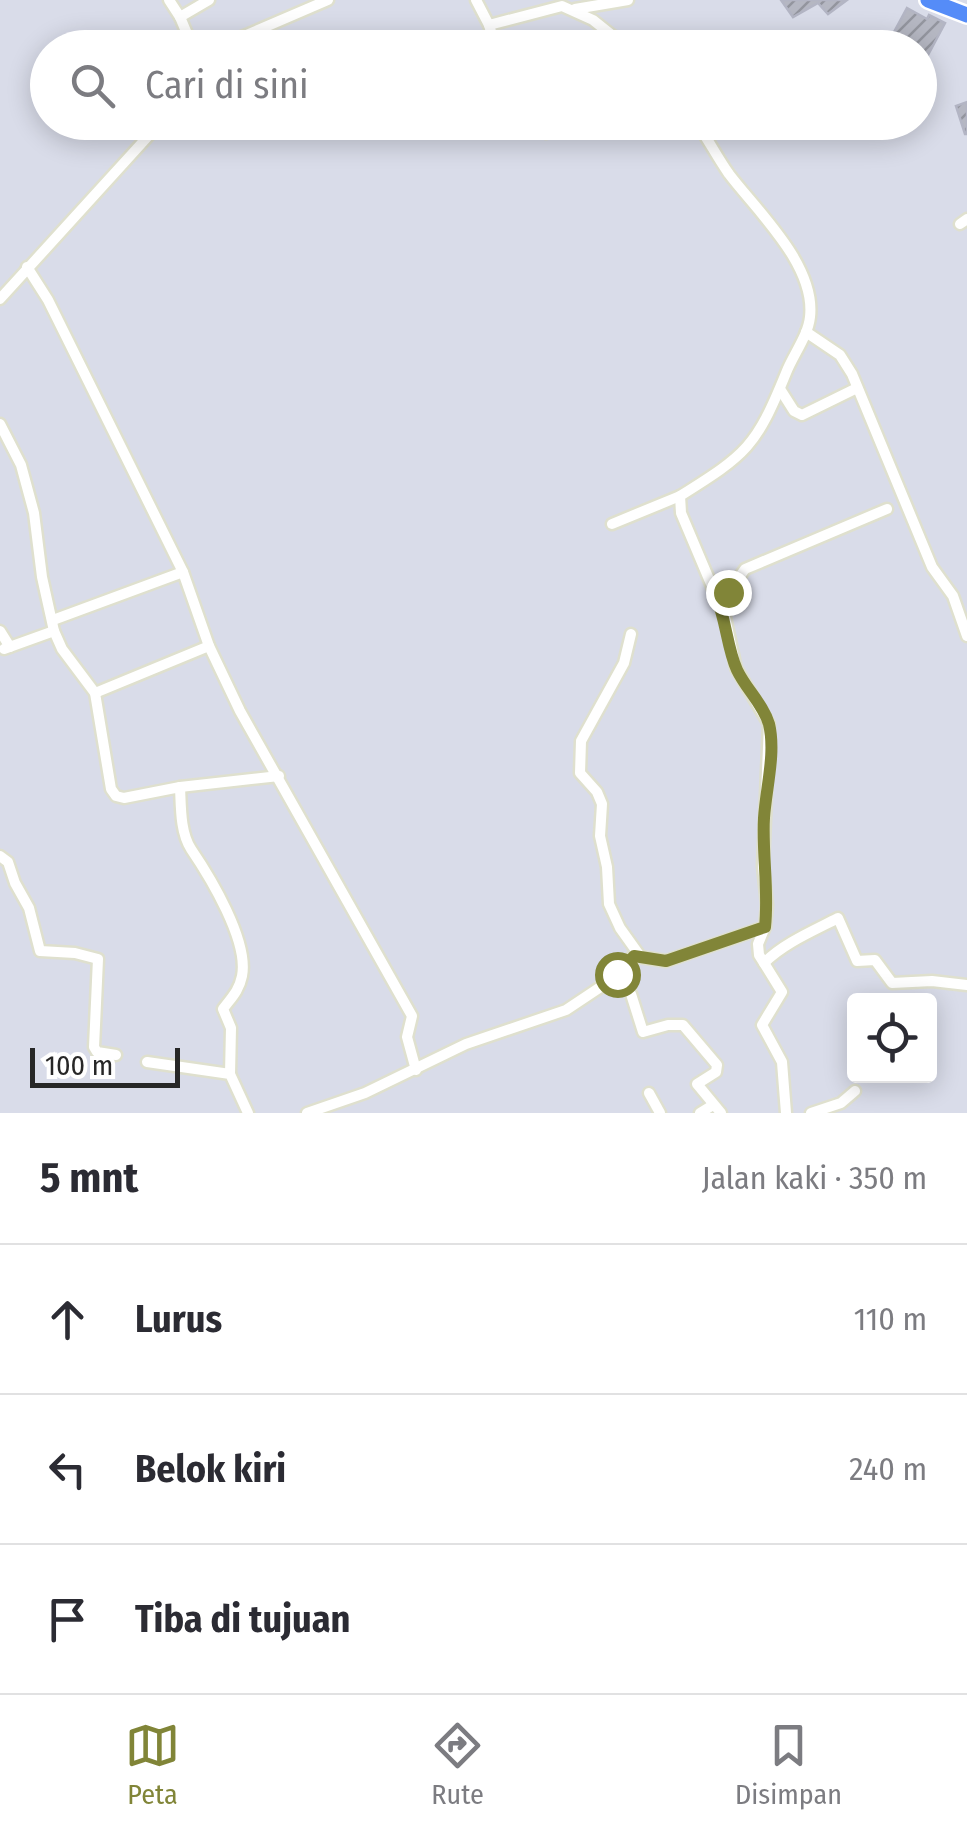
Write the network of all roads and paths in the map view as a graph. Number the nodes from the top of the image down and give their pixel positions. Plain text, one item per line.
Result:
1 (169, 0) edge
2 (209, 0) edge
3 (328, 0) edge
4 (476, 0) edge
5 (628, 0) edge
6 (928, 0) edge
7 (572, 9) junction
8 (967, 15) edge
9 (180, 16) junction
10 (489, 25) junction
11 (186, 30) edge
12 (258, 30) edge
13 (491, 30) edge
14 (606, 30) edge
15 (144, 140) edge
16 (708, 140) edge
17 (27, 267) junction
18 (0, 299) edge
19 (806, 332) junction
20 (858, 388) junction
21 (780, 389) junction
22 (0, 424) edge
23 (680, 496) junction
24 (887, 508) dead end
25 (612, 524) dead end
26 (183, 572) junction
27 (716, 596) junction
28 (54, 626) junction
29 (0, 631) edge
30 (631, 634) dead end
31 (967, 636) edge
32 (209, 646) junction
33 (95, 692) junction
34 (279, 776) junction
35 (180, 788) junction
36 (0, 856) edge
37 (765, 927) junction
38 (640, 956) junction
39 (764, 963) junction
40 (617, 974) junction
41 (967, 985) edge
42 (116, 1055) dead end
43 (147, 1062) dead end
44 (416, 1070) junction
45 (230, 1074) junction
46 (855, 1090) dead end
47 (649, 1093) dead end
48 (717, 1109) edge
49 (248, 1113) edge
50 (307, 1113) edge
51 (660, 1113) edge
52 (700, 1113) edge
53 (786, 1113) edge
54 (811, 1113) edge

1 - 9 street
2 - 9 street
3 - 12 street
4 - 10 street
5 - 7 street
6 - 8 highway
7 - 10 street
7 - 14 street
9 - 11 street
10 - 13 street
15 - 17 street
16 - 19 street
17 - 18 street
17 - 26 street
19 - 20 street
19 - 21 street
20 - 21 street
20 - 31 street
21 - 23 street
22 - 28 street
23 - 25 street
23 - 27 street
24 - 27 street
26 - 28 street
26 - 32 street
27 - 37 street
28 - 29 street
28 - 33 street
30 - 38 street
32 - 33 street
32 - 34 street
33 - 35 street
34 - 35 street
34 - 44 street
35 - 45 street
36 - 42 street
37 - 38 street
37 - 39 street
38 - 40 street
39 - 41 street
39 - 53 street
40 - 44 street
40 - 48 street
43 - 45 street
44 - 50 street
45 - 49 street
46 - 54 street
47 - 51 street
48 - 52 street

